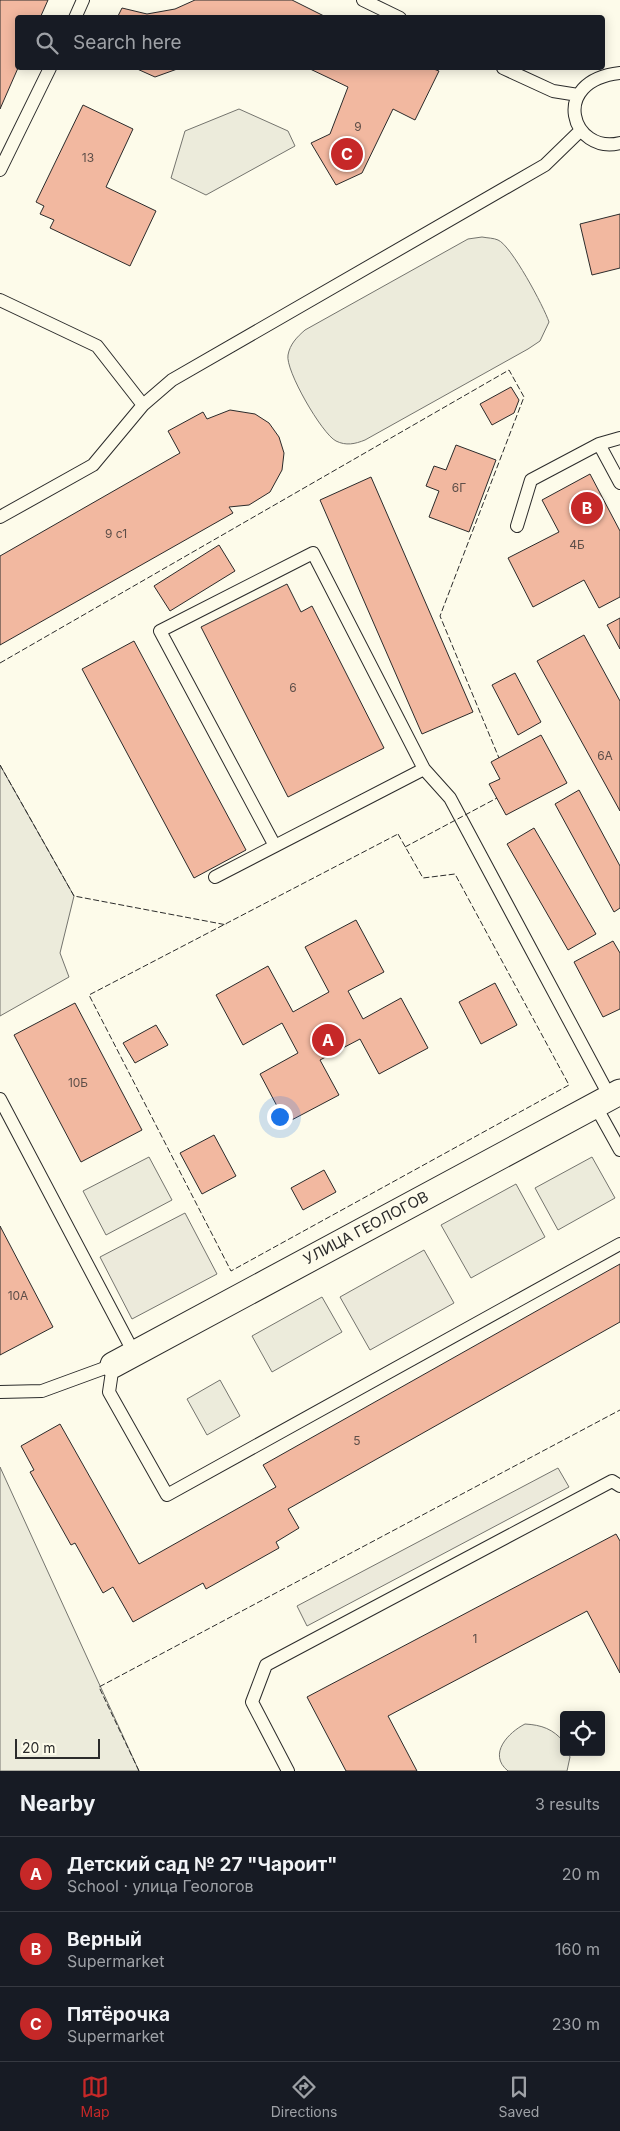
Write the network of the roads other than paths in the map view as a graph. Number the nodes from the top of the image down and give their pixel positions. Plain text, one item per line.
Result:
1 (83, 0) edge
2 (363, 0) edge
3 (76, 15) edge
4 (394, 15) edge
5 (49, 70) edge
6 (507, 70) edge
7 (620, 73) edge
8 (578, 95) junction
9 (581, 130) junction
10 (620, 143) edge
11 (0, 170) edge
12 (0, 300) edge
13 (144, 405) junction
14 (620, 438) edge
15 (599, 444) junction
16 (620, 483) edge
17 (0, 517) edge
18 (517, 526) dead end
19 (424, 769) junction
20 (276, 846) junction
21 (215, 877) dead end
22 (609, 1098) edge
23 (0, 1099) edge
24 (620, 1150) edge
25 (620, 1244) edge
26 (123, 1359) junction
27 (0, 1392) edge
28 (620, 1486) edge
29 (288, 1771) edge

1 - 3 lane
2 - 4 lane
5 - 11 lane
6 - 8 lane
7 - 8 lane
8 - 9 lane
9 - 10 lane
9 - 13 lane
12 - 13 lane
13 - 17 lane
14 - 15 lane
15 - 16 lane
15 - 18 lane
19 - 20 lane
19 - 20 lane
19 - 22 lane
20 - 21 lane
22 - 24 lane
22 - 26 street, УЛИЦА ГЕОЛОГОВ
23 - 26 lane
25 - 26 lane
26 - 27 lane
28 - 29 lane

